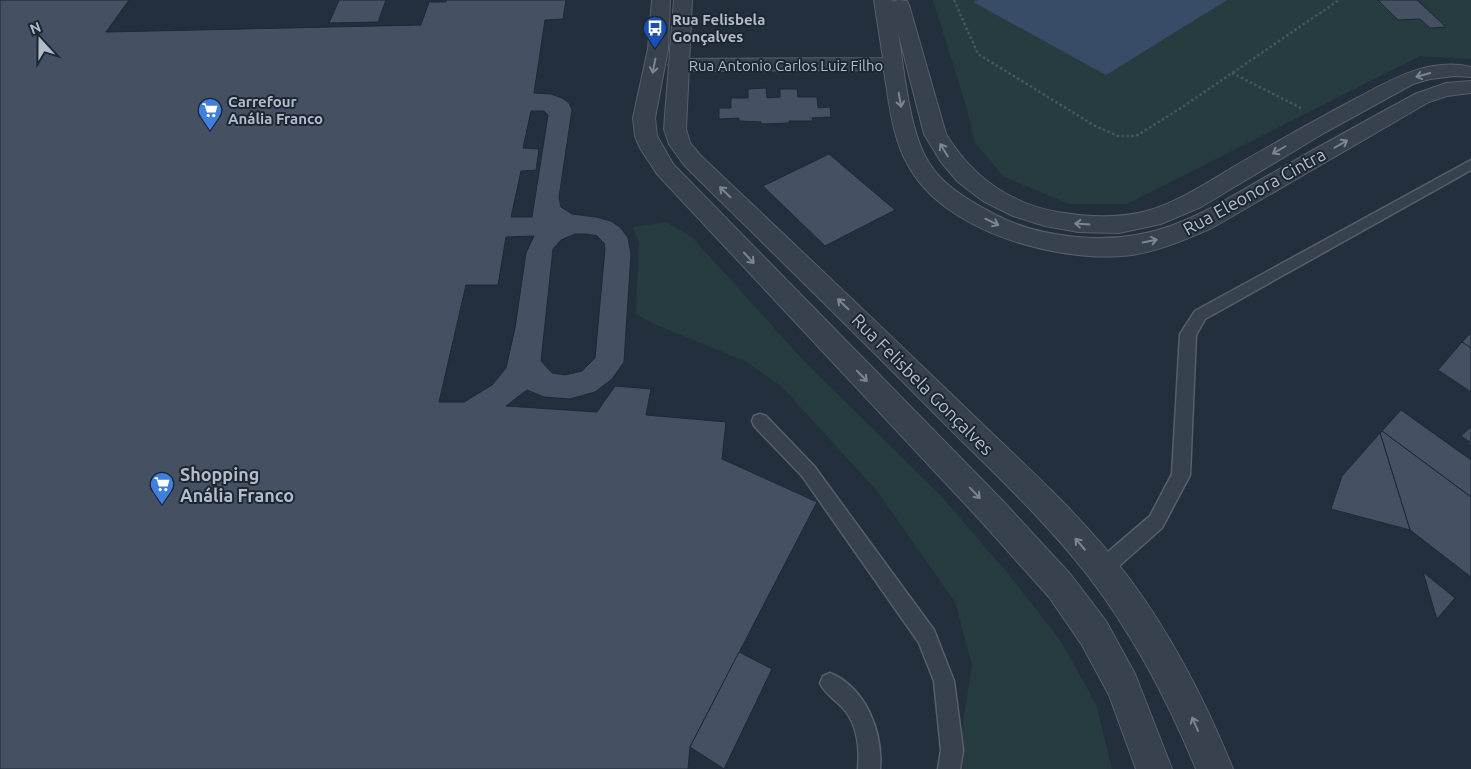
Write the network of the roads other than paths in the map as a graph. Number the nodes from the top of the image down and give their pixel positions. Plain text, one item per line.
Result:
1 (661, 0) edge
2 (683, 0) edge
3 (883, 0) edge
4 (898, 0) edge
5 (894, 64) junction
6 (678, 65) junction
7 (1471, 72) edge
8 (1471, 87) edge
9 (1471, 164) edge
10 (760, 421) dead end
11 (1102, 569) junction
12 (830, 683) dead end
13 (869, 769) edge
14 (949, 769) edge
15 (1154, 769) edge
16 (1215, 769) edge

1 -> 15 street, Rua Felisbela Gonçalves
2 - 6 street, Rua Felisbela Gonçalves
3 - 5 street, Rua Eleonora Cintra
7 -> 4 street, Rua Eleonora Cintra
5 - 6 street, Rua Antonio Carlos Luiz Filho
5 -> 8 street, Rua Eleonora Cintra
11 -> 6 street, Rua Felisbela Gonçalves
9 - 11 lane
10 - 14 lane
16 -> 11 street, Rua Felisbela Gonçalves
12 - 13 lane

